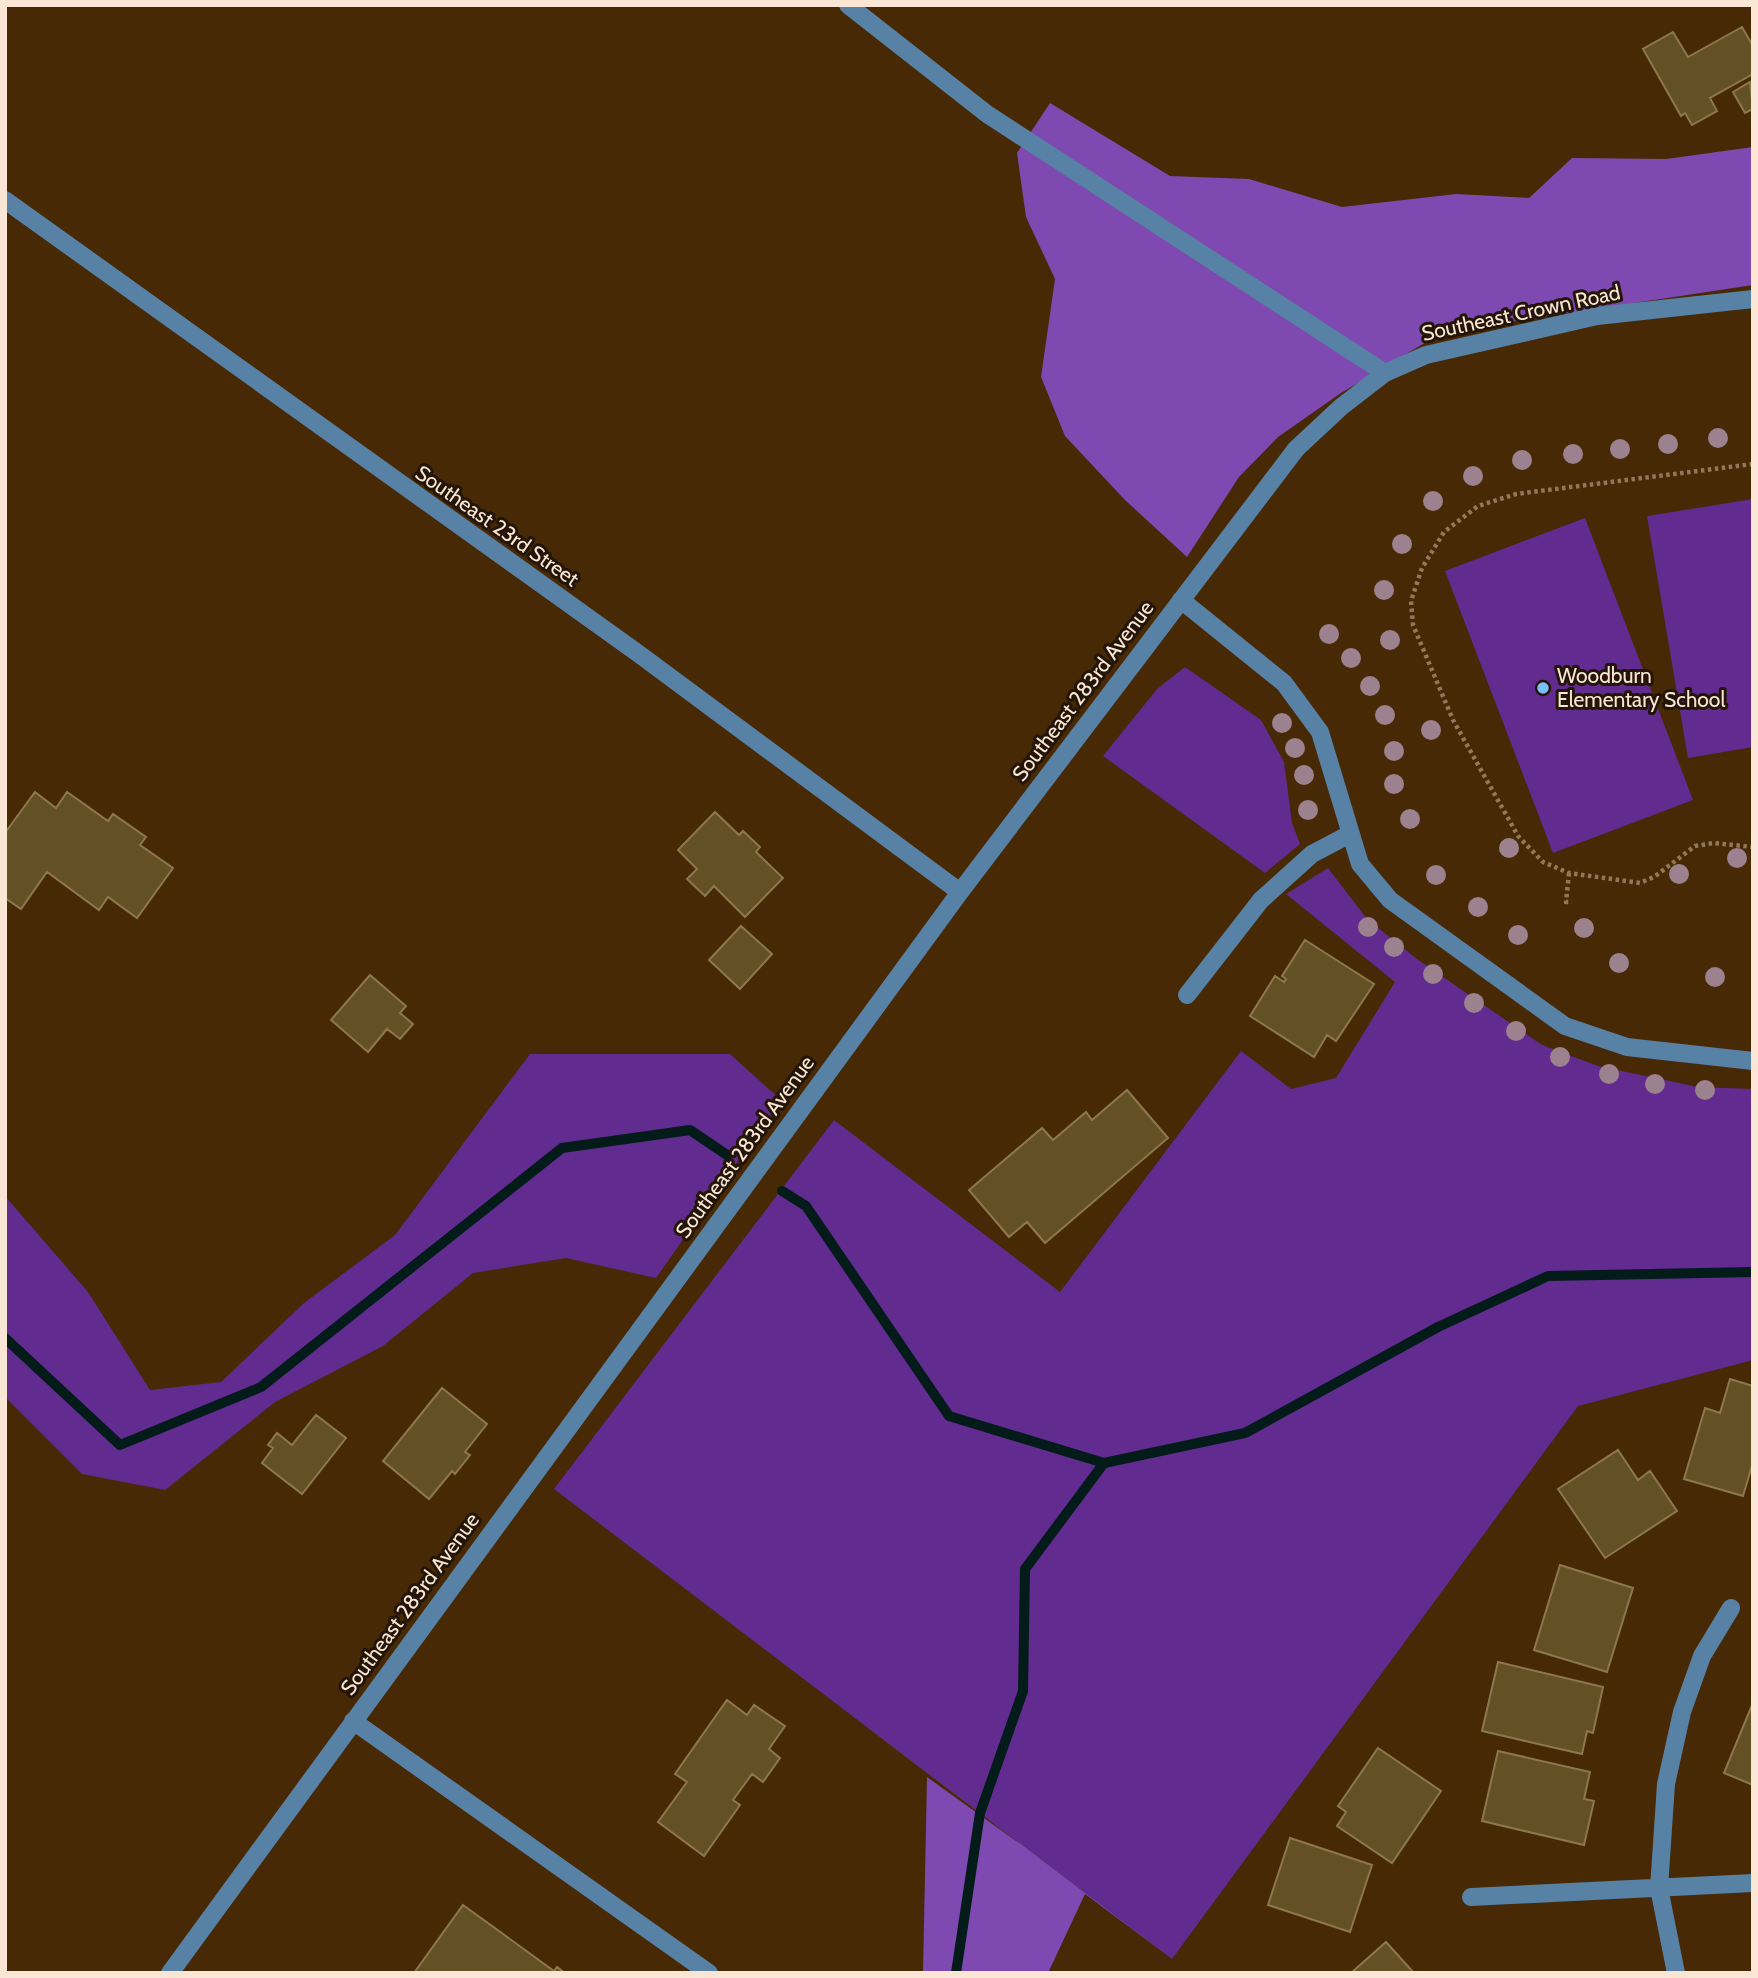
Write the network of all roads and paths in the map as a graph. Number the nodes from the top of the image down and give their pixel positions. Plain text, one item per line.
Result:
1 (848, 5) edge
2 (5, 200) edge
3 (1753, 299) edge
4 (1385, 373) junction
5 (1753, 464) edge
6 (1181, 600) junction
7 (1350, 834) junction
8 (1753, 847) edge
9 (1569, 873) junction
10 (960, 892) junction
11 (1572, 902) dead end
12 (1187, 996) dead end
13 (1753, 1061) edge
14 (1731, 1608) dead end
15 (353, 1721) junction
16 (1753, 1883) edge
17 (1659, 1888) junction
18 (1471, 1897) dead end
19 (170, 1973) edge
20 (709, 1973) edge
21 (1676, 1973) edge

1 - 4 street
2 - 10 street, Southeast 23rd Street
3 - 4 street, Southeast Crown Road
4 - 6 street, Southeast 283rd Avenue
5 - 9 path
6 - 7 street
6 - 10 street, Southeast 283rd Avenue
7 - 12 street
7 - 13 street
8 - 9 path
9 - 11 path
10 - 15 street, Southeast 283rd Avenue
14 - 17 street
15 - 19 street, Southeast 283rd Avenue
15 - 20 street
16 - 17 street
17 - 18 street
17 - 21 street

